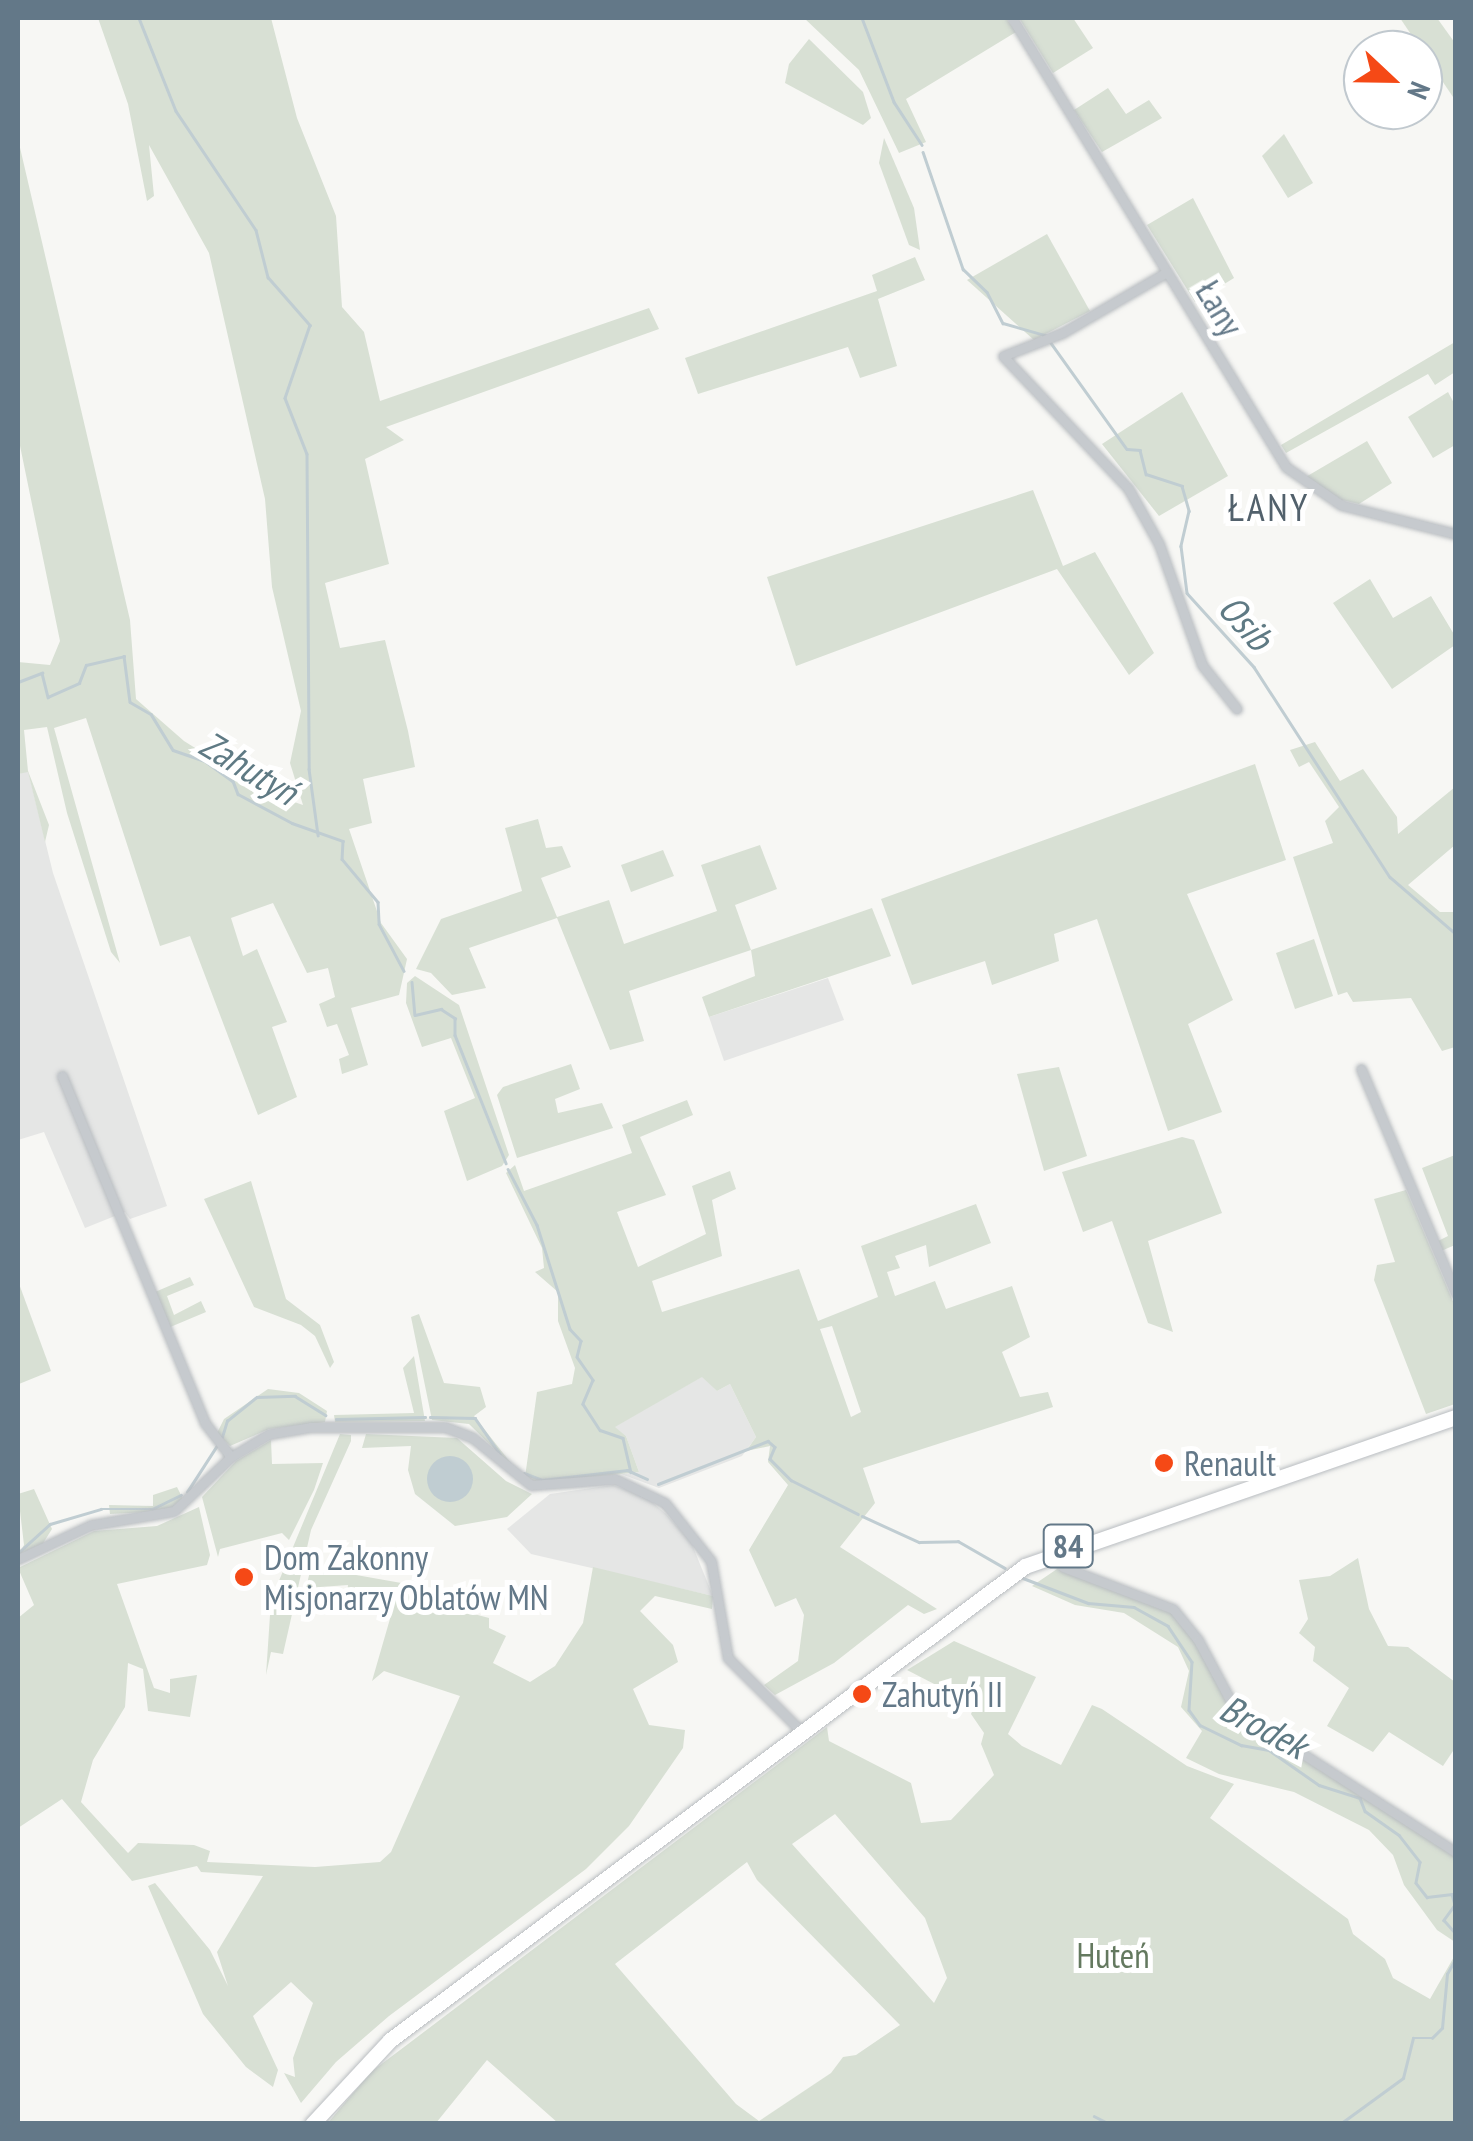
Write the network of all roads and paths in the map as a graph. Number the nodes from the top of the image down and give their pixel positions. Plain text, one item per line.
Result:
1 (1012, 18) edge
2 (1167, 272) junction
3 (1456, 534) edge
4 (1237, 709) dead end
5 (1362, 1069) dead end
6 (62, 1076) dead end
7 (1456, 1294) edge
8 (1456, 1417) edge
9 (231, 1457) junction
10 (1050, 1552) junction
11 (18, 1560) edge
12 (799, 1729) junction
13 (1456, 1852) edge
14 (312, 2124) edge

1 - 2 street, Łany
2 - 3 street, Łany
2 - 4 street
5 - 7 street
6 - 9 street
8 - 10 main road, 84
9 - 11 street
9 - 12 street
10 - 12 main road, 84
10 - 13 street
12 - 14 main road, 84

